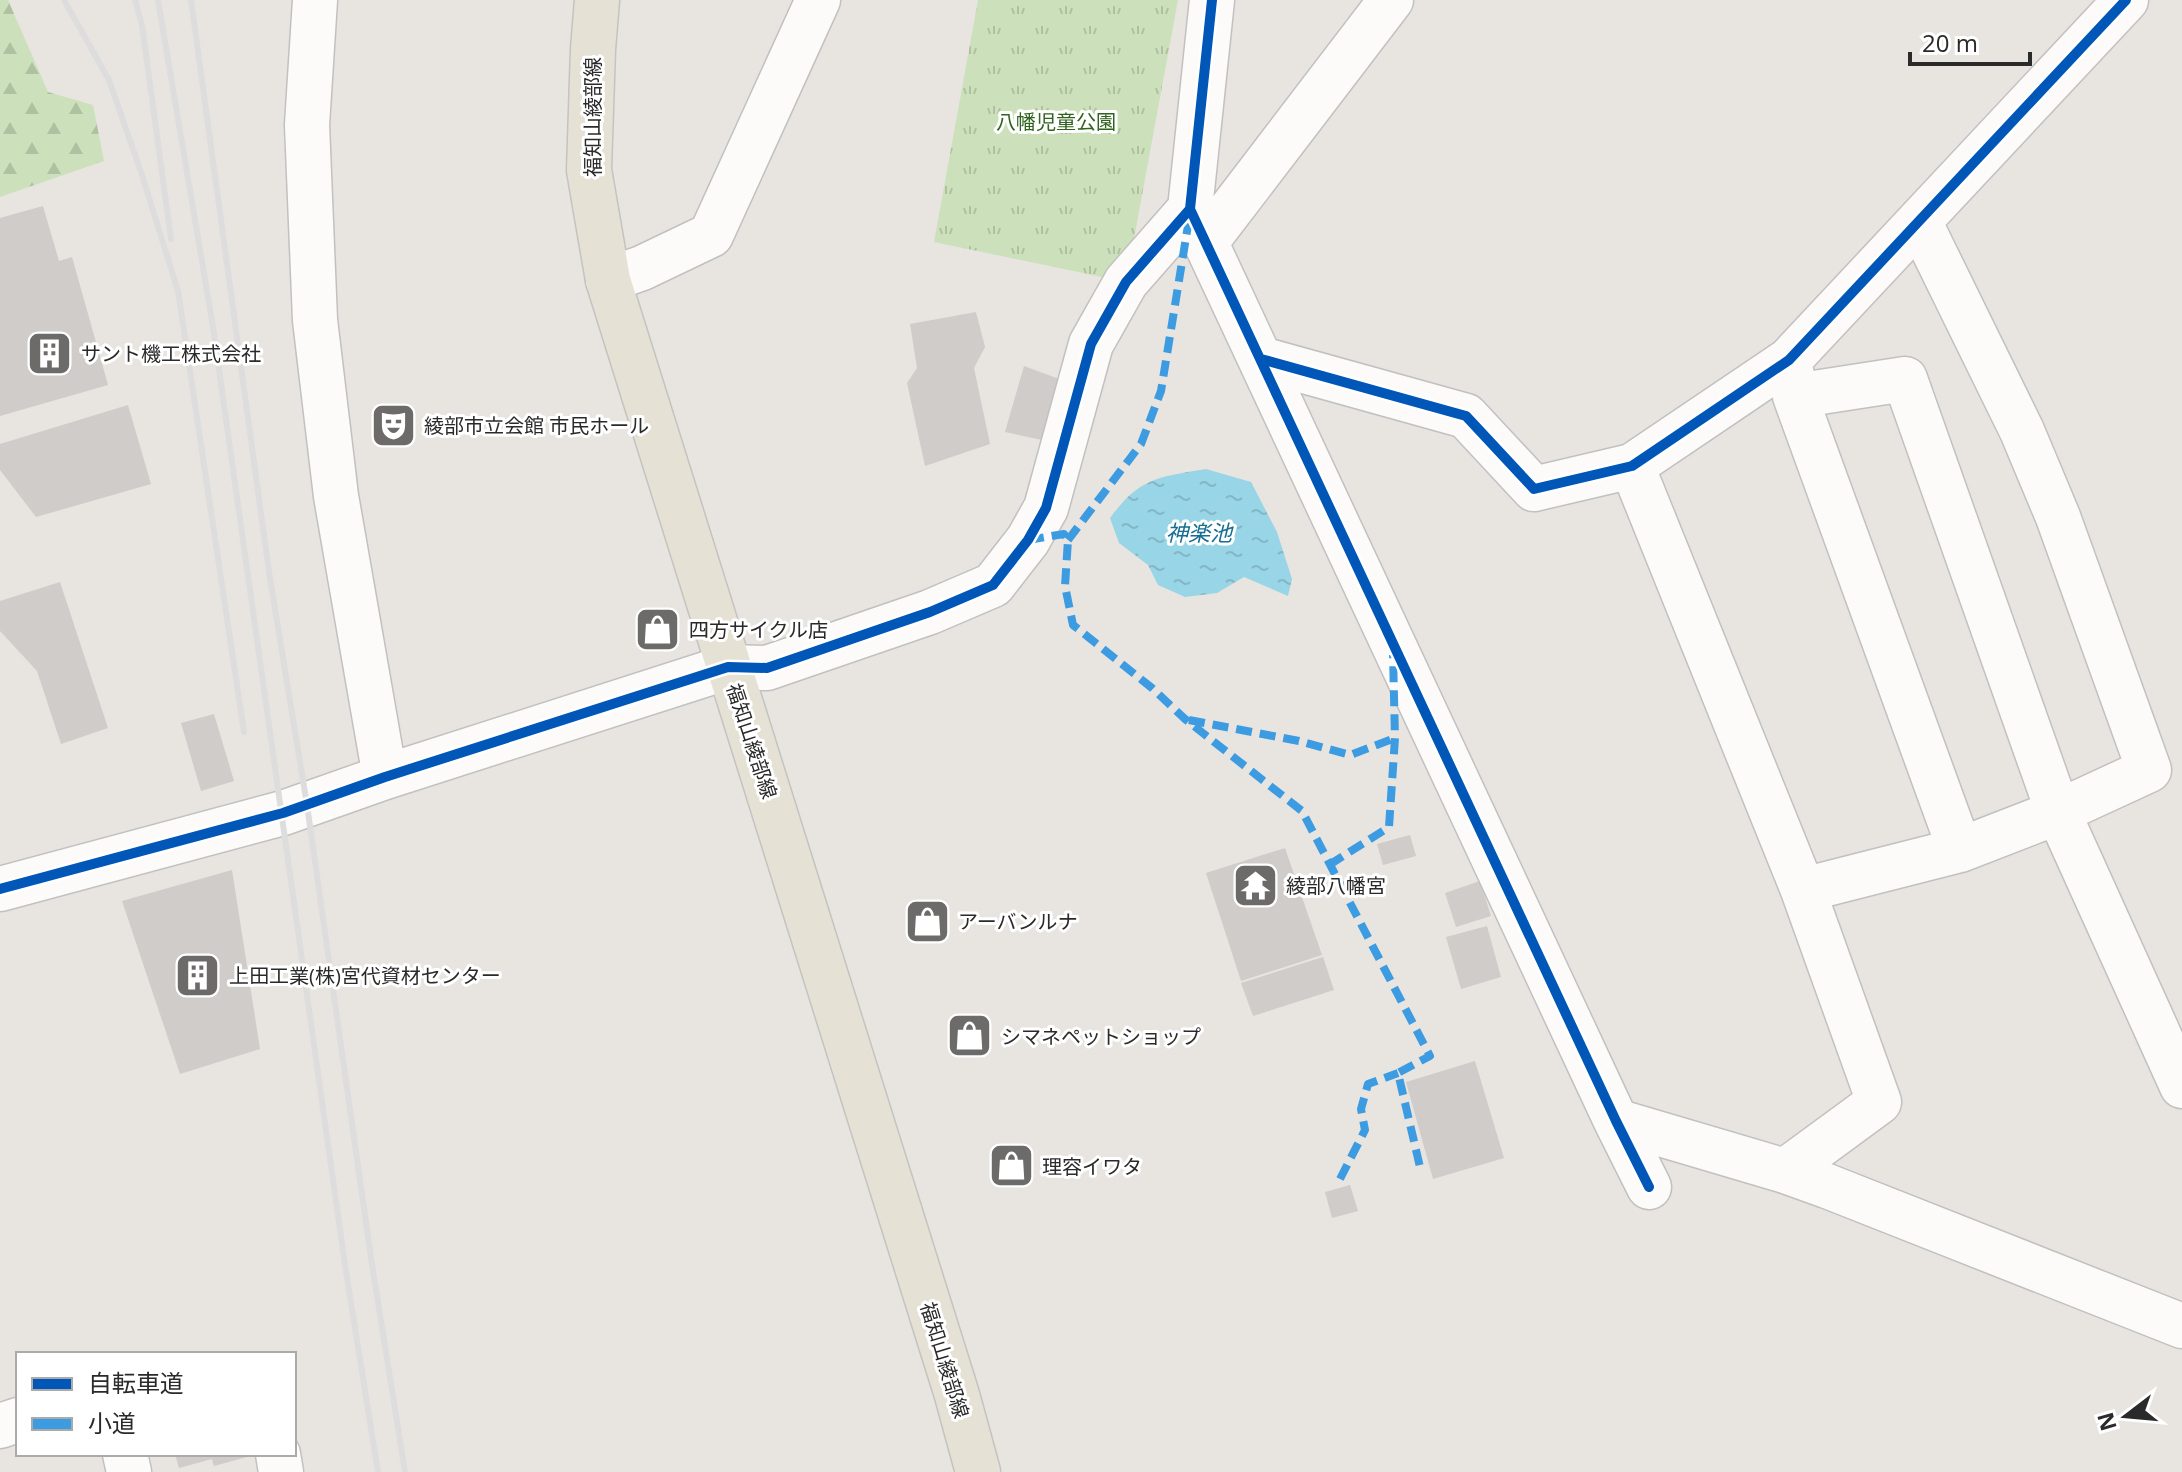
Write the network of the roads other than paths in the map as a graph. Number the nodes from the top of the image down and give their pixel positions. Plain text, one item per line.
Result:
1 (315, 0) edge
2 (597, 0) edge
3 (818, 0) edge
4 (1212, 0) edge
5 (1391, 0) edge
6 (2126, 0) edge
7 (1919, 221) junction
8 (1198, 225) junction
9 (608, 280) junction
10 (1261, 359) junction
11 (1792, 378) junction
12 (1632, 466) junction
13 (728, 667) junction
14 (385, 777) junction
15 (2058, 812) junction
16 (1960, 850) junction
17 (0, 889) edge
18 (1803, 890) junction
19 (2182, 1086) edge
20 (1616, 1121) junction
21 (1785, 1171) junction
22 (1649, 1187) dead end
23 (2182, 1326) edge
24 (978, 1472) edge

1 - 14 street
2 - 9 main road, 福知山綾部線
3 - 9 street
4 - 8 street
5 - 8 street
6 - 7 street
7 - 11 street
7 - 15 street
8 - 10 street
8 - 13 street
9 - 13 main road, 福知山綾部線
10 - 12 street
10 - 20 street
11 - 12 street
11 - 15 street
11 - 16 street
12 - 18 street
13 - 14 street
13 - 24 main road, 福知山綾部線
14 - 17 street
15 - 16 street
15 - 19 street
16 - 18 street
18 - 21 street
20 - 21 street
20 - 22 street
21 - 23 street

